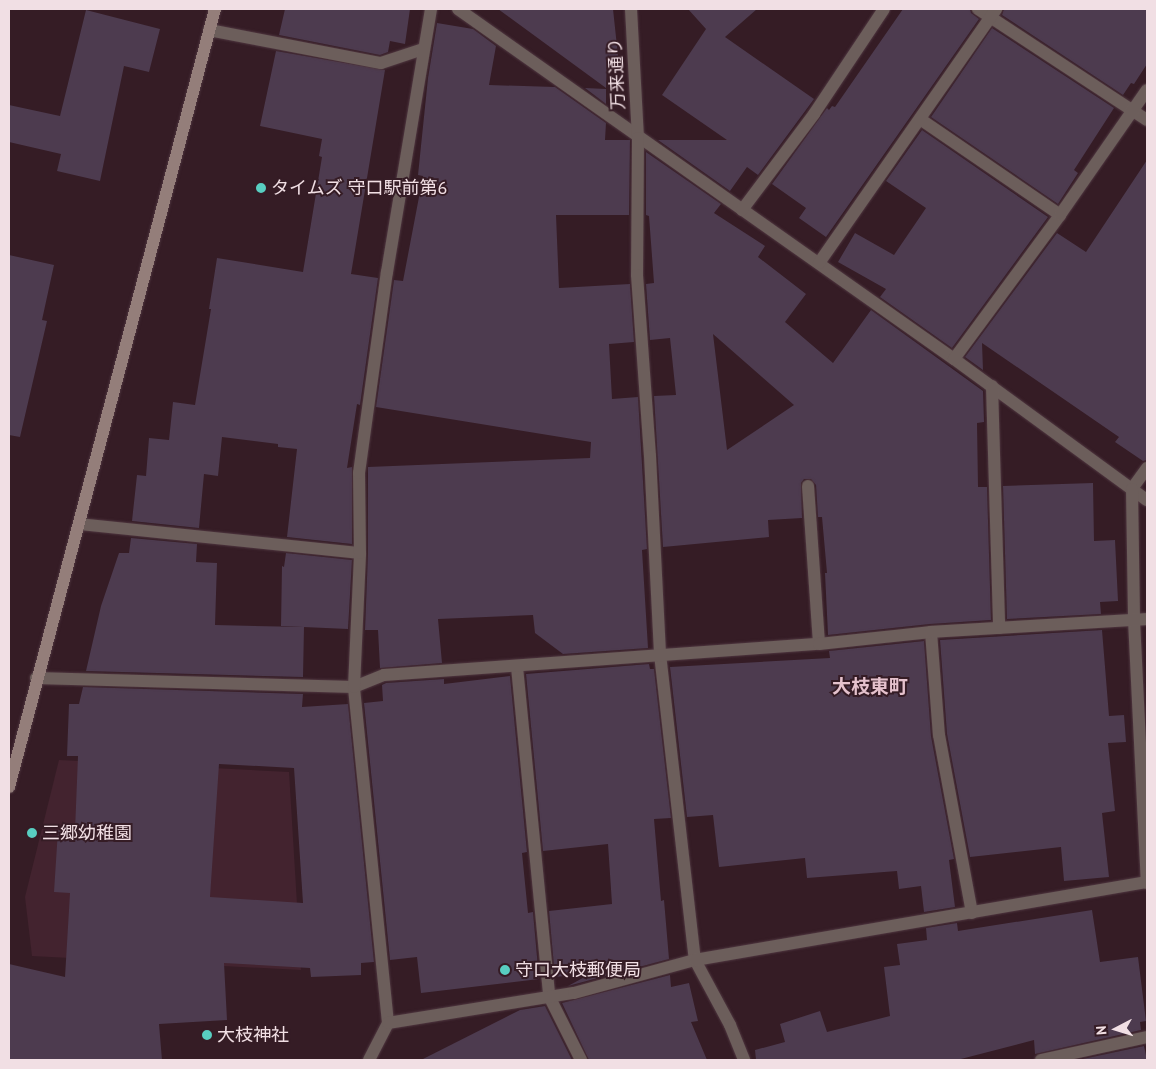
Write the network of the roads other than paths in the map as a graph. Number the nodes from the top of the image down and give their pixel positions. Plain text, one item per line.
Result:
1 (215, 9) edge
2 (431, 9) edge
3 (458, 9) edge
4 (631, 9) edge
5 (884, 9) edge
6 (978, 9) edge
7 (993, 13) edge
8 (209, 30) junction
9 (423, 49) junction
10 (1147, 90) edge
11 (1133, 110) junction
12 (920, 119) junction
13 (1147, 120) edge
14 (638, 138) junction
15 (742, 210) junction
16 (1060, 215) junction
17 (818, 264) junction
18 (954, 359) junction
19 (992, 386) junction
20 (1147, 468) edge
21 (808, 486) dead end
22 (1132, 489) junction
23 (1147, 500) edge
24 (79, 524) junction
25 (360, 553) junction
26 (1147, 619) edge
27 (1134, 620) junction
28 (999, 628) junction
29 (931, 632) junction
30 (819, 644) junction
31 (660, 654) junction
32 (518, 667) junction
33 (36, 678) junction
34 (354, 688) junction
35 (9, 787) edge
36 (1147, 882) edge
37 (972, 913) junction
38 (695, 960) junction
39 (549, 996) junction
40 (388, 1023) junction
41 (1147, 1037) edge
42 (369, 1060) edge
43 (581, 1060) edge
44 (744, 1060) edge
45 (1041, 1060) edge

1 - 8 street
2 - 9 street
3 - 14 street
4 - 14 street, 万来通り
5 - 15 street
6 - 7 street
7 - 11 street
7 - 12 street
8 - 9 street
8 - 24 street
9 - 25 street
10 - 11 street
11 - 13 street
11 - 16 street
12 - 16 street
12 - 17 street
14 - 15 street
14 - 31 street, 万来通り
15 - 17 street
16 - 18 street
17 - 18 street
18 - 19 street
19 - 22 street
19 - 28 street
20 - 22 street
21 - 30 street
22 - 23 street
22 - 27 street
24 - 25 street
24 - 33 street
25 - 34 street
26 - 27 street
27 - 28 street
27 - 36 street
28 - 29 street
29 - 30 street
29 - 37 street
30 - 31 street
31 - 32 street
31 - 38 street, 万来通り
32 - 34 street
32 - 39 street
33 - 34 street
33 - 35 street
34 - 40 street
36 - 37 street
37 - 38 street
38 - 39 street
38 - 44 street
39 - 40 street
39 - 43 street
40 - 42 street
41 - 45 street

